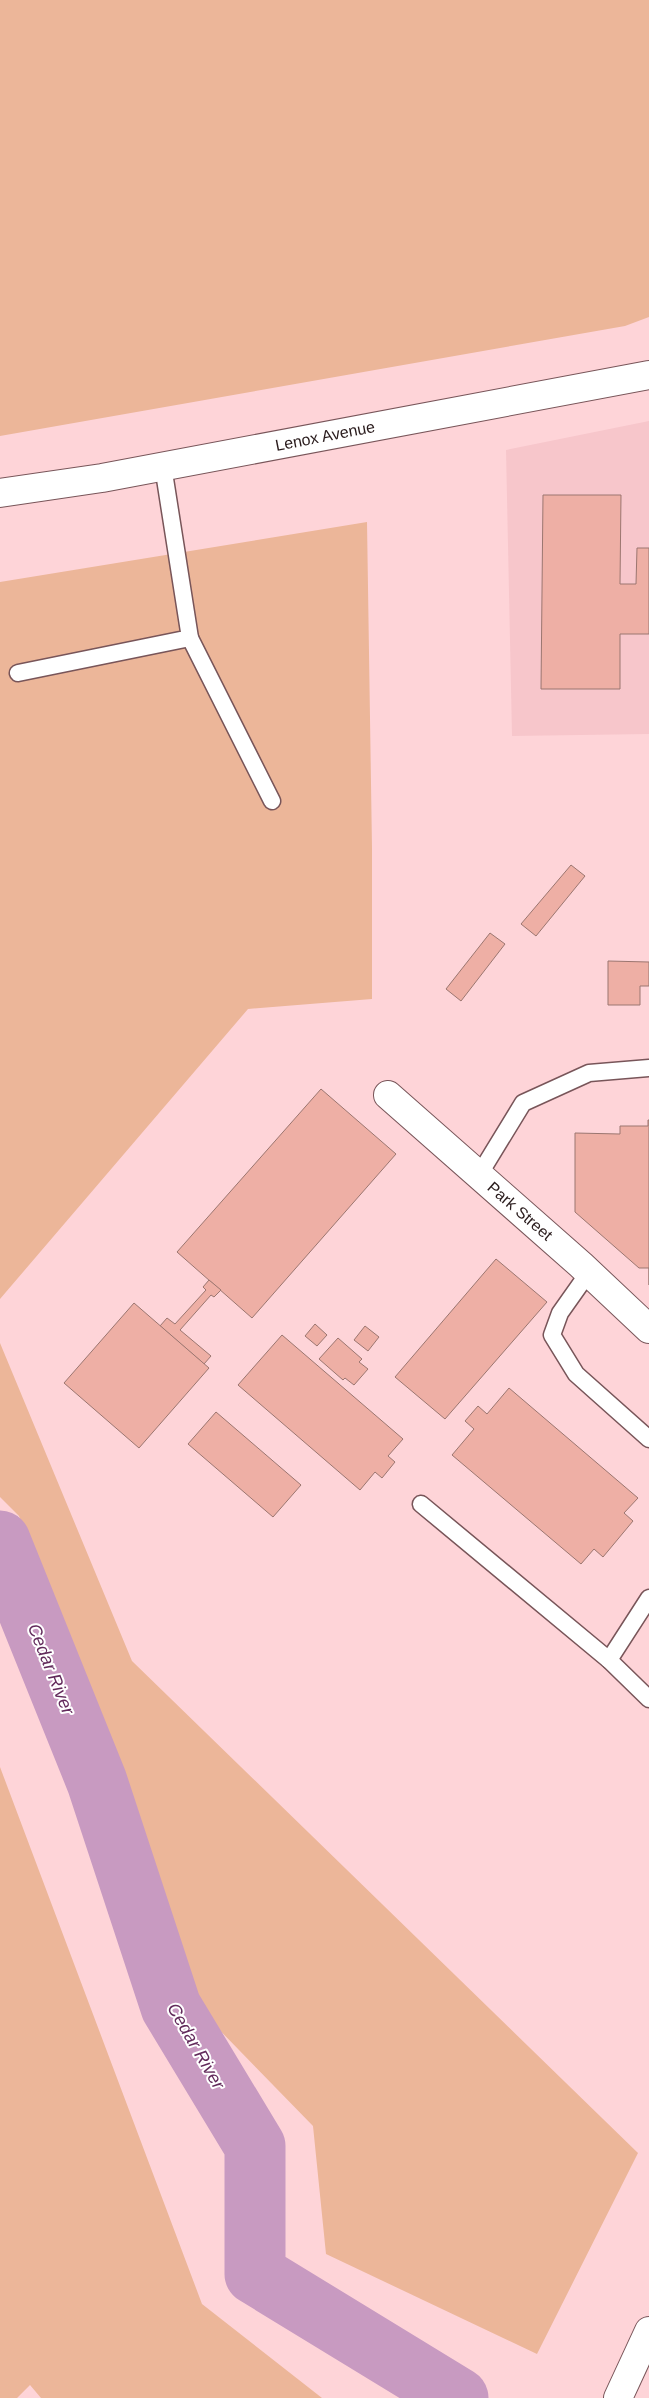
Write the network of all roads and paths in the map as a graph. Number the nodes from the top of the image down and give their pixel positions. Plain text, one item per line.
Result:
1 (649, 375) edge
2 (163, 466) junction
3 (0, 493) edge
4 (190, 638) junction
5 (18, 673) dead end
6 (272, 801) dead end
7 (649, 1068) edge
8 (388, 1094) dead end
9 (479, 1175) junction
10 (589, 1272) junction
11 (649, 1329) edge
12 (649, 1439) edge
13 (420, 1504) dead end
14 (649, 1598) edge
15 (609, 1660) junction
16 (649, 1699) edge
17 (649, 2331) edge
18 (618, 2398) edge

1 - 2 main road, Lenox Avenue
2 - 3 main road, Lenox Avenue
2 - 4 lane
4 - 5 lane
4 - 6 lane
7 - 9 lane
8 - 9 main road, Park Street
9 - 10 main road, Park Street
10 - 11 main road, Park Street
10 - 12 lane
13 - 15 lane
14 - 15 lane
15 - 16 lane
17 - 18 main road

